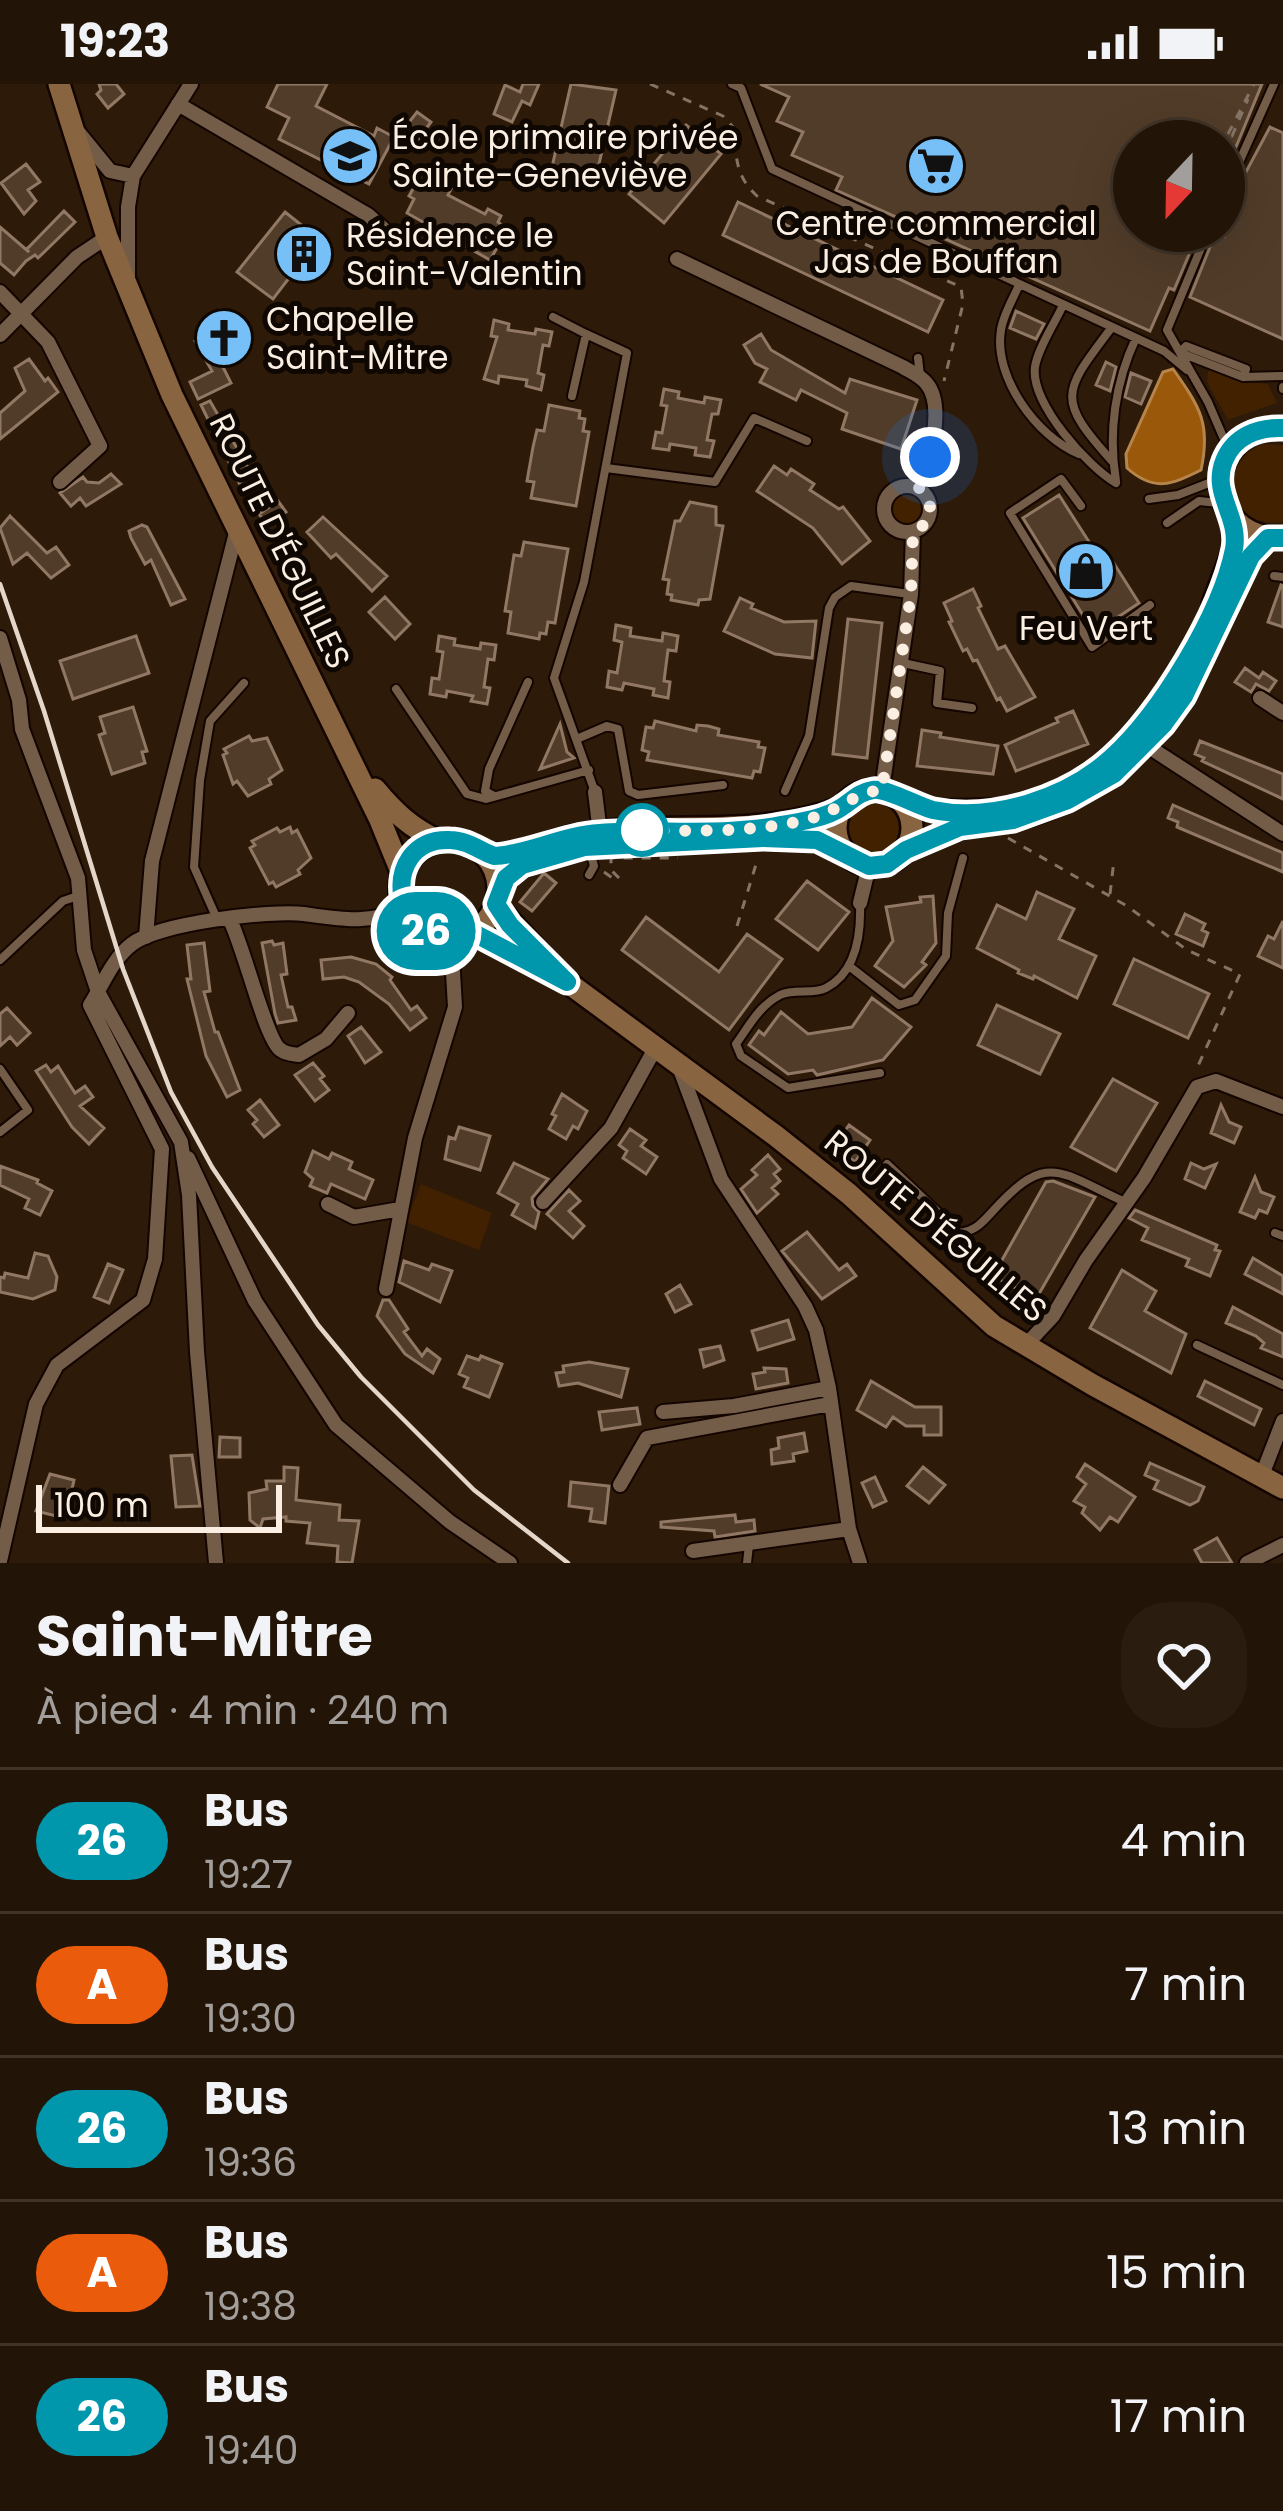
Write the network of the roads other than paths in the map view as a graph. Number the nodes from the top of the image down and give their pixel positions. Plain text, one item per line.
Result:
1 (59, 84) edge
2 (191, 84) edge
3 (732, 84) edge
4 (1270, 87) edge
5 (1283, 99) edge
6 (178, 104) junction
7 (71, 122) junction
8 (1245, 146) edge
9 (133, 176) junction
10 (107, 237) junction
11 (398, 241) dead end
12 (1199, 252) edge
13 (677, 259) dead end
14 (1019, 285) junction
15 (127, 290) junction
16 (0, 292) edge
17 (1063, 305) junction
18 (23, 314) junction
19 (553, 317) dead end
20 (1112, 327) junction
21 (586, 334) junction
22 (0, 335) edge
23 (1136, 338) junction
24 (1180, 352) junction
25 (917, 358) dead end
26 (1191, 374) junction
27 (1283, 376) edge
28 (920, 377) junction
29 (572, 396) dead end
30 (1283, 428) edge
31 (807, 441) dead end
32 (1228, 452) junction
33 (1081, 454) junction
34 (1113, 462) junction
35 (606, 469) junction
36 (1220, 478) junction
37 (60, 482) dead end
38 (918, 487) junction
39 (1149, 499) dead end
40 (1081, 506) dead end
41 (1228, 511) junction
42 (1166, 523) dead end
43 (237, 529) junction
44 (913, 532) junction
45 (1276, 538) edge
46 (911, 594) junction
47 (1150, 605) dead end
48 (0, 638) edge
49 (901, 663) junction
50 (528, 682) dead end
51 (244, 683) dead end
52 (396, 688) dead end
53 (1260, 698) dead end
54 (972, 708) dead end
55 (1283, 713) edge
56 (578, 738) junction
57 (1146, 746) junction
58 (348, 755) junction
59 (589, 770) junction
60 (723, 785) dead end
61 (785, 791) dead end
62 (595, 792) joint
63 (890, 794) junction
64 (496, 796) junction
65 (843, 807) junction
66 (1283, 834) edge
67 (594, 840) junction
68 (439, 841) junction
69 (906, 850) junction
70 (481, 851) junction
71 (844, 852) junction
72 (963, 858) dead end
73 (869, 866) junction
74 (402, 874) junction
75 (589, 875) dead end
76 (79, 896) junction
77 (497, 900) junction
78 (860, 902) joint
79 (404, 908) junction
80 (224, 919) junction
81 (462, 935) junction
82 (146, 937) junction
83 (0, 960) edge
84 (849, 967) junction
85 (567, 982) junction
86 (98, 992) junction
87 (348, 1012) dead end
88 (656, 1047) junction
89 (678, 1064) junction
90 (0, 1069) edge
91 (880, 1072) dead end
92 (1283, 1107) edge
93 (0, 1132) edge
94 (181, 1142) junction
95 (887, 1164) dead end
96 (543, 1202) dead end
97 (1128, 1203) junction
98 (328, 1204) dead end
99 (400, 1209) junction
100 (386, 1289) dead end
101 (1197, 1346) dead end
102 (1024, 1347) junction
103 (1283, 1385) edge
104 (829, 1388) junction
105 (830, 1404) junction
106 (663, 1412) dead end
107 (1283, 1420) edge
108 (1262, 1475) junction
109 (620, 1485) dead end
110 (1283, 1488) edge
111 (849, 1528) junction
112 (749, 1544) junction
113 (1283, 1545) edge
114 (693, 1551) dead end
115 (0, 1561) edge
116 (215, 1563) edge
117 (510, 1563) edge
118 (747, 1563) edge
119 (860, 1563) edge
120 (1247, 1563) edge

1 - 7 street, ROUTE D'ÉGUILLES
2 - 6 street
3 - 14 lane
4 - 5 lane
4 - 8 lane
6 - 9 street
6 - 11 street
7 - 9 street
7 - 10 street, ROUTE D'ÉGUILLES
9 - 15 street
10 - 15 street, ROUTE D'ÉGUILLES
10 - 18 street
12 - 24 lane
13 - 28 street
14 - 17 lane
14 - 33 lane
15 - 43 street, ROUTE D'ÉGUILLES
16 - 18 street
17 - 20 lane
17 - 33 lane
18 - 22 street
18 - 37 street
19 - 21 lane
20 - 23 lane
20 - 34 lane
21 - 29 lane
21 - 35 lane
23 - 26 lane
23 - 34 lane
24 - 26 lane
24 - 27 lane
25 - 28 lane
26 - 32 lane
28 - 38 street
30 - 32 street
31 - 35 lane
32 - 36 street
33 - 34 lane
35 - 56 lane
36 - 39 lane
36 - 41 street
38 - 44 street
38 - 44 street
40 - 47 lane
41 - 42 lane
41 - 45 street
41 - 63 street
43 - 58 street, ROUTE D'ÉGUILLES
43 - 82 street
44 - 46 street
45 - 57 street
46 - 49 street
46 - 61 lane
48 - 76 street
49 - 54 lane
49 - 63 street
50 - 64 lane
51 - 80 lane
52 - 64 lane
53 - 55 street
56 - 59 lane
56 - 60 lane
57 - 66 street
57 - 69 street
58 - 68 street, ROUTE D'ÉGUILLES
58 - 74 street, ROUTE D'ÉGUILLES
59 - 62 lane
59 - 64 lane
62 - 67 street
63 - 65 street
63 - 69 street
65 - 67 street
65 - 71 street
67 - 70 street
67 - 71 street
67 - 75 lane
67 - 77 street
68 - 70 street
68 - 74 street
69 - 73 street
70 - 77 street
71 - 73 street
72 - 84 lane
73 - 78 street
74 - 79 street
76 - 83 lane
76 - 86 street
77 - 81 street
77 - 85 street, ROUTE D'ÉGUILLES
78 - 84 lane
79 - 80 street
79 - 81 street
80 - 82 street
80 - 87 street
81 - 85 street, ROUTE D'ÉGUILLES
81 - 99 street
82 - 86 street
84 - 91 lane
85 - 88 street, ROUTE D'ÉGUILLES
86 - 94 street
86 - 115 street
88 - 89 street, ROUTE D'ÉGUILLES
88 - 96 street
89 - 102 street, ROUTE D'ÉGUILLES
89 - 104 street
90 - 93 lane
92 - 97 street
94 - 116 street
94 - 117 street
95 - 97 lane
97 - 102 street
98 - 99 street
99 - 100 street
101 - 103 lane
102 - 108 street, ROUTE D'ÉGUILLES
104 - 105 street
104 - 106 street
105 - 109 street
105 - 111 street
107 - 108 street
108 - 110 street, ROUTE D'ÉGUILLES
111 - 112 street
111 - 119 street
112 - 114 street
112 - 118 lane
113 - 120 street

